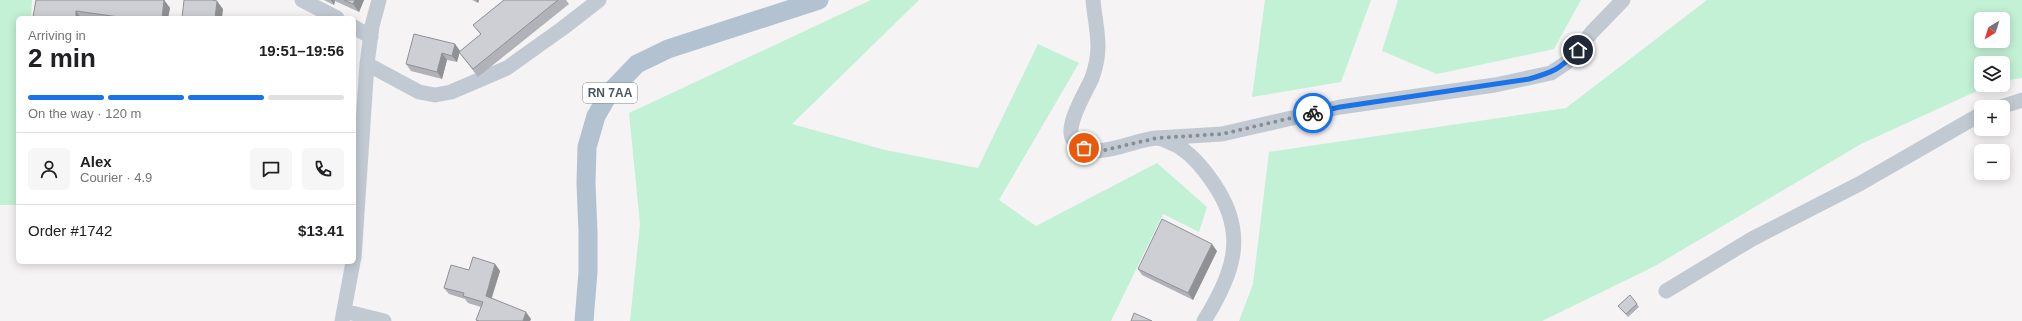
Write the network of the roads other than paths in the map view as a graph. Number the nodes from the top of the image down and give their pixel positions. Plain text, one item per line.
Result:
1 (302, 0) edge
2 (378, 0) edge
3 (599, 0) edge
4 (820, 0) edge
5 (1094, 0) edge
6 (1623, 0) edge
7 (333, 16) edge
8 (356, 28) edge
9 (371, 37) junction
10 (367, 64) junction
11 (2022, 100) edge
12 (2010, 104) edge
13 (1974, 118) edge
14 (1157, 138) junction
15 (356, 228) edge
16 (353, 264) edge
17 (1666, 291) dead end
18 (343, 316) edge
19 (384, 321) edge
20 (584, 321) edge
21 (1204, 321) edge

1 - 7 street
2 - 9 street
3 - 10 street
4 - 20 main road, RN 7AA
5 - 14 street
6 - 14 street
8 - 9 street
9 - 10 street
10 - 15 street
11 - 12 street
13 - 17 street
14 - 21 street
16 - 18 street
18 - 19 street

